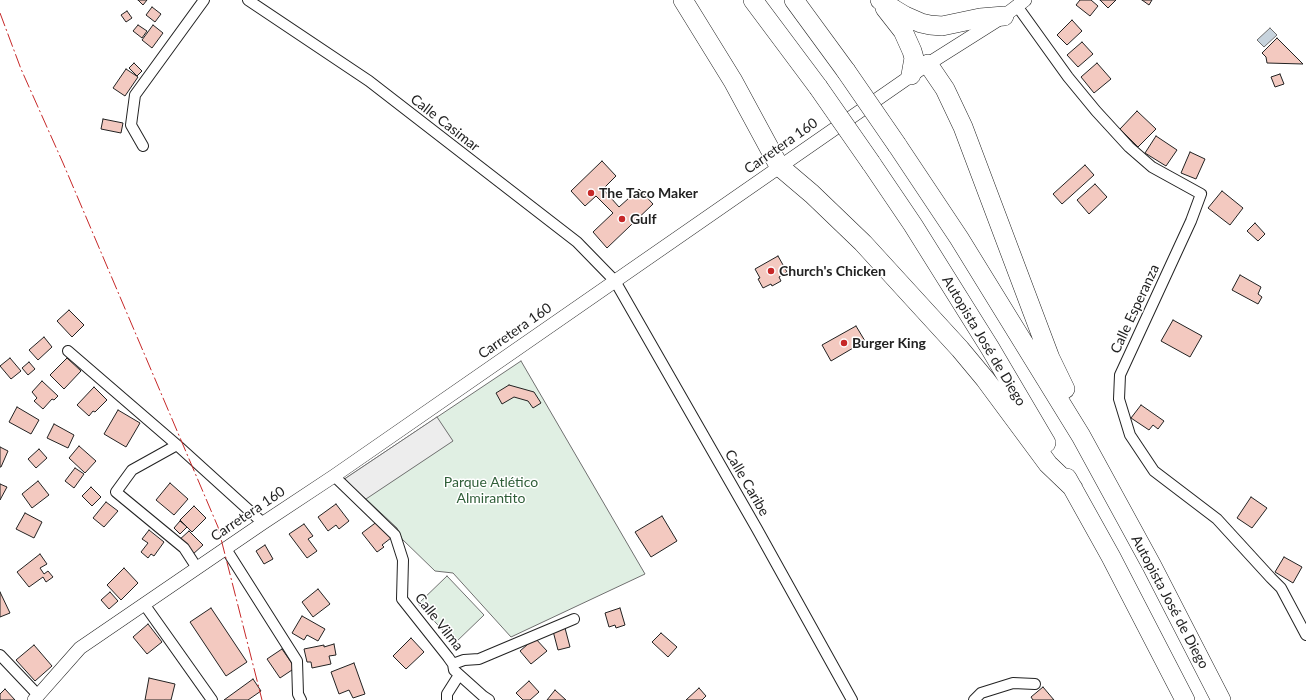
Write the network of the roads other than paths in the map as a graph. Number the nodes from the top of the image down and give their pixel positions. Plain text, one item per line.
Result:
1 (204, 0) edge
2 (248, 0) edge
3 (683, 0) edge
4 (754, 0) edge
5 (794, 0) edge
6 (879, 0) edge
7 (1016, 7) edge
8 (928, 64) junction
9 (911, 75) junction
10 (143, 146) dead end
11 (779, 166) junction
12 (615, 280) junction
13 (68, 351) dead end
14 (1081, 436) junction
15 (177, 445) junction
16 (334, 476) junction
17 (1073, 488) junction
18 (262, 523) junction
19 (226, 550) junction
20 (197, 568) junction
21 (144, 604) junction
22 (574, 619) dead end
23 (1306, 635) edge
24 (0, 655) edge
25 (453, 664) junction
26 (459, 675) junction
27 (1035, 684) dead end
28 (36, 697) edge
29 (212, 700) edge
30 (301, 700) edge
31 (447, 700) edge
32 (489, 700) edge
33 (852, 700) edge
34 (974, 700) edge
35 (1185, 700) edge
36 (1221, 700) edge

1 - 10 street
2 - 12 street, Calle Casimar
3 - 11 highway
4 - 17 highway, Autopista José de Diego, bridge
5 - 14 highway, Autopista José de Diego, bridge
6 - 7 highway
6 - 9 highway
7 - 8 street, Carretera 160
7 - 23 street, Calle Esperanza
8 - 9 street, Carretera 160
8 - 14 highway
9 - 11 street, Carretera 160
11 - 12 street, Carretera 160
11 - 17 highway
12 - 16 street, Carretera 160
12 - 33 street, Calle Caribe
13 - 15 street
14 - 36 highway, Autopista José de Diego
15 - 18 street
15 - 20 street
16 - 18 street, Carretera 160
16 - 25 street, Calle Vilma
17 - 35 highway, Autopista José de Diego
18 - 19 street, Carretera 160
19 - 20 street, Carretera 160
19 - 30 street
20 - 21 street, Carretera 160
21 - 28 street, Carretera 160
21 - 29 street
22 - 25 street
24 - 28 street
25 - 26 street, Calle Vilma
26 - 31 street
26 - 32 street, Calle Vilma
27 - 34 street

